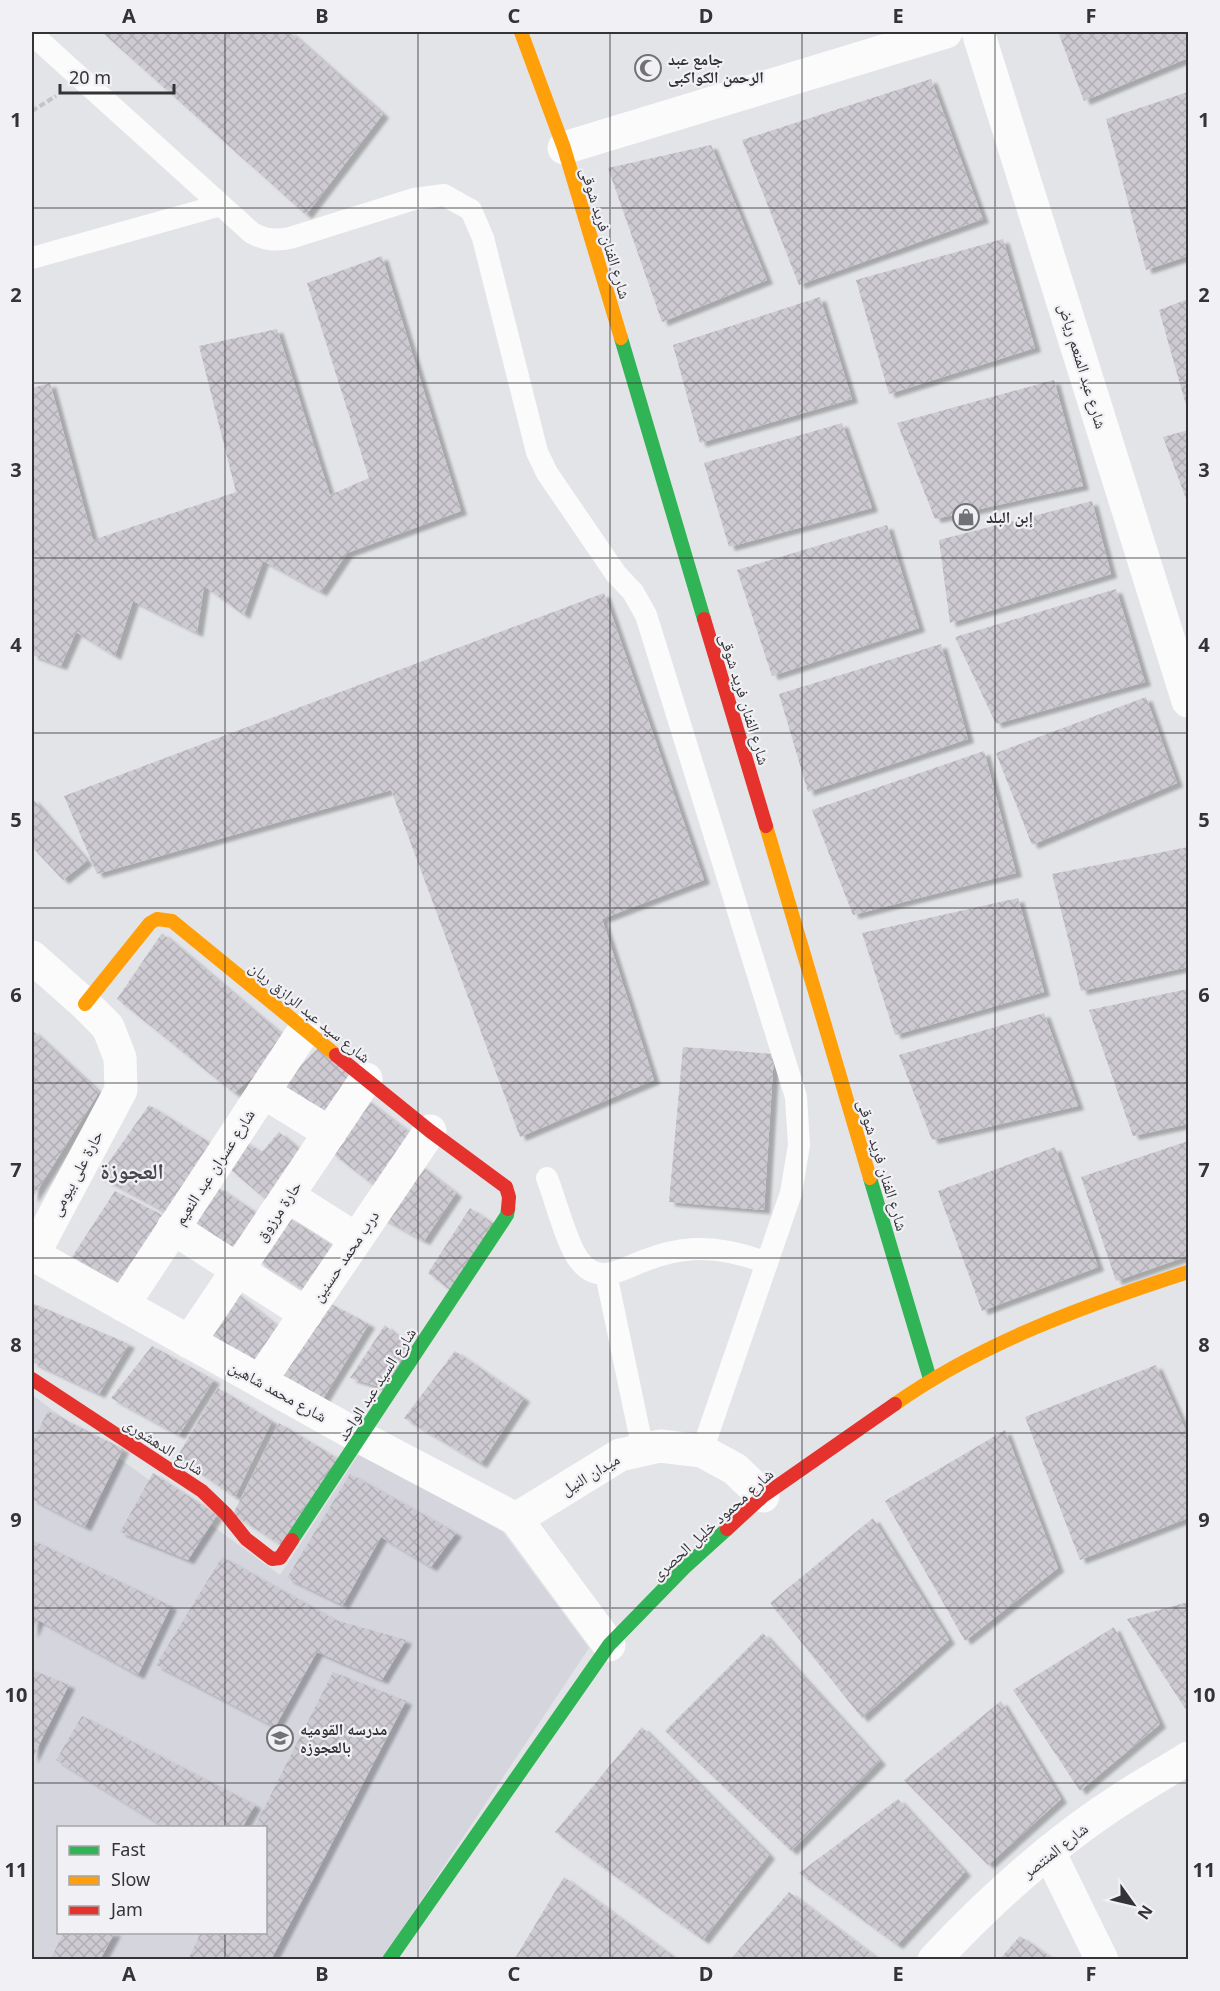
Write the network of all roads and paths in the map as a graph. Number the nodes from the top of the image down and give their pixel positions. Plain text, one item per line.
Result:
1 (521, 32) edge
2 (946, 32) edge
3 (978, 32) edge
4 (32, 34) edge
5 (564, 148) junction
6 (221, 205) junction
7 (32, 258) edge
8 (1188, 701) edge
9 (32, 957) edge
10 (85, 1004) junction
11 (305, 1029) junction
12 (366, 1079) junction
13 (263, 1092) junction
14 (430, 1131) junction
15 (330, 1133) junction
16 (547, 1178) dead end
17 (288, 1196) junction
18 (507, 1215) joint
19 (173, 1228) junction
20 (356, 1239) junction
21 (32, 1255) edge
22 (767, 1263) junction
23 (238, 1270) junction
24 (1188, 1272) edge
25 (606, 1275) junction
26 (123, 1305) junction
27 (306, 1314) junction
28 (189, 1342) junction
29 (32, 1379) edge
30 (930, 1379) junction
31 (260, 1381) junction
32 (360, 1437) junction
33 (644, 1450) junction
34 (702, 1451) junction
35 (763, 1496) junction
36 (516, 1520) junction
37 (266, 1555) joint
38 (609, 1645) junction
39 (1188, 1758) edge
40 (1049, 1852) junction
41 (389, 1959) edge
42 (934, 1959) edge
43 (1102, 1959) edge

1 - 5 street, شارع الفنان فريد شوقى
2 - 5 street
3 - 8 street, شارع عبد المنعم رياض
4 - 6 lane
5 - 30 street, شارع الفنان فريد شوقى
6 - 7 lane
6 - 22 lane
9 - 10 street
10 - 11 street, شارع سيد عبد الرازق ريان
10 - 21 street, حارة على بيومى
11 - 12 street, شارع سيد عبد الرازق ريان
11 - 13 street, شارع عسران عبد النعيم
12 - 14 street, شارع سيد عبد الرازق ريان
12 - 15 street, حارة مرزوق
13 - 15 street
13 - 19 street, شارع عسران عبد النعيم
14 - 18 street, شارع سيد عبد الرازق ريان
14 - 20 street, درب محمد حسنين
15 - 17 street, حارة مرزوق
16 - 25 lane
17 - 20 street
17 - 23 street, حارة مرزوق
18 - 32 street, شارع السيد عبد الواحد
19 - 23 street
19 - 26 street, شارع عسران عبد النعيم
20 - 27 street, درب محمد حسنين
21 - 26 street, شارع محمد شاهين
22 - 25 lane
22 - 34 lane
23 - 27 street
23 - 28 street, حارة مرزوق
24 - 30 street, شارع محمود خليل الحصرى
25 - 33 lane
26 - 28 street, شارع محمد شاهين
27 - 31 street, درب محمد حسنين
28 - 31 street, شارع محمد شاهين
29 - 37 street, شارع الدهشورى
30 - 35 street, شارع محمود خليل الحصرى
31 - 32 street, شارع محمد شاهين
32 - 36 street, شارع محمد شاهين
32 - 37 street, شارع السيد عبد الواحد
33 - 34 street, ميدان النيل
33 - 36 street, ميدان النيل
34 - 35 street, ميدان النيل
35 - 38 street, شارع محمود خليل الحصرى
36 - 38 street, شارع محمد شاهين
38 - 41 street, شارع محمود خليل الحصرى
39 - 40 street, شارع المنتصر
40 - 42 street, شارع المنتصر
40 - 43 street

